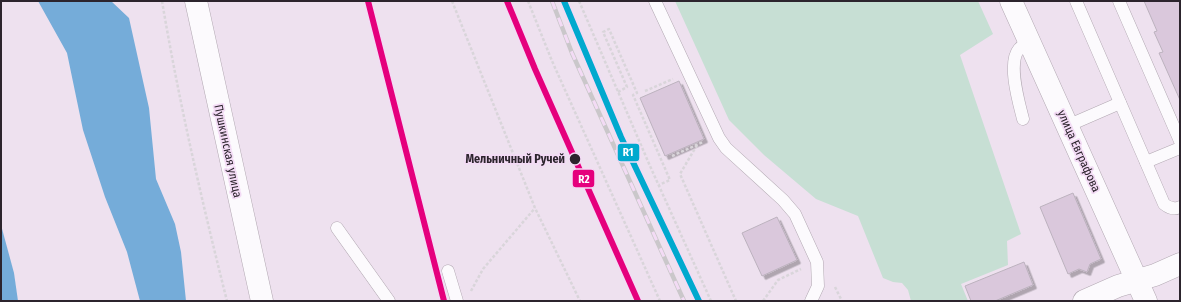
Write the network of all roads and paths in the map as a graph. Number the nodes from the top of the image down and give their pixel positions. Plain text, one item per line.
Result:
1 (162, 1) edge
2 (196, 1) edge
3 (452, 1) edge
4 (528, 1) edge
5 (579, 1) edge
6 (655, 1) edge
7 (1011, 1) edge
8 (1076, 1) edge
9 (1119, 1) edge
10 (1029, 40) junction
11 (688, 72) junction
12 (645, 91) dead end
13 (618, 92) junction
14 (1120, 103) junction
15 (1023, 119) dead end
16 (1067, 126) junction
17 (654, 131) dead end
18 (649, 133) junction
19 (718, 136) junction
20 (1180, 141) edge
21 (697, 145) junction
22 (1180, 148) edge
23 (672, 156) dead end
24 (1146, 162) junction
25 (659, 185) junction
26 (1180, 207) edge
27 (535, 208) junction
28 (337, 228) dead end
29 (817, 262) junction
30 (1180, 264) edge
31 (448, 271) dead end
32 (1136, 280) junction
33 (469, 294) dead end
34 (227, 301) edge
35 (262, 301) edge
36 (389, 301) edge
37 (457, 301) edge
38 (580, 301) edge
39 (660, 301) edge
40 (711, 301) edge
41 (736, 301) edge
42 (763, 301) edge
43 (812, 301) edge
44 (1084, 301) edge
45 (1146, 301) edge

1 - 34 path
2 - 35 street, Пушкинская улица
3 - 27 path
4 - 39 path
5 - 13 path
6 - 11 lane
7 - 10 street, улица Евграфова
8 - 14 lane
9 - 20 lane
10 - 15 lane
10 - 16 street, улица Евграфова
11 - 12 path
11 - 19 lane
13 - 18 path
13 - 25 path
14 - 16 lane
14 - 24 lane
16 - 32 street, улица Евграфова
17 - 18 path
18 - 25 path
19 - 21 path
19 - 29 lane
21 - 23 path
21 - 41 path
22 - 24 lane
24 - 26 lane
25 - 40 path
27 - 33 path
27 - 38 path
28 - 36 lane
29 - 42 path
29 - 43 lane
30 - 32 street
31 - 37 lane
32 - 44 street
32 - 45 street, улица Евграфова

